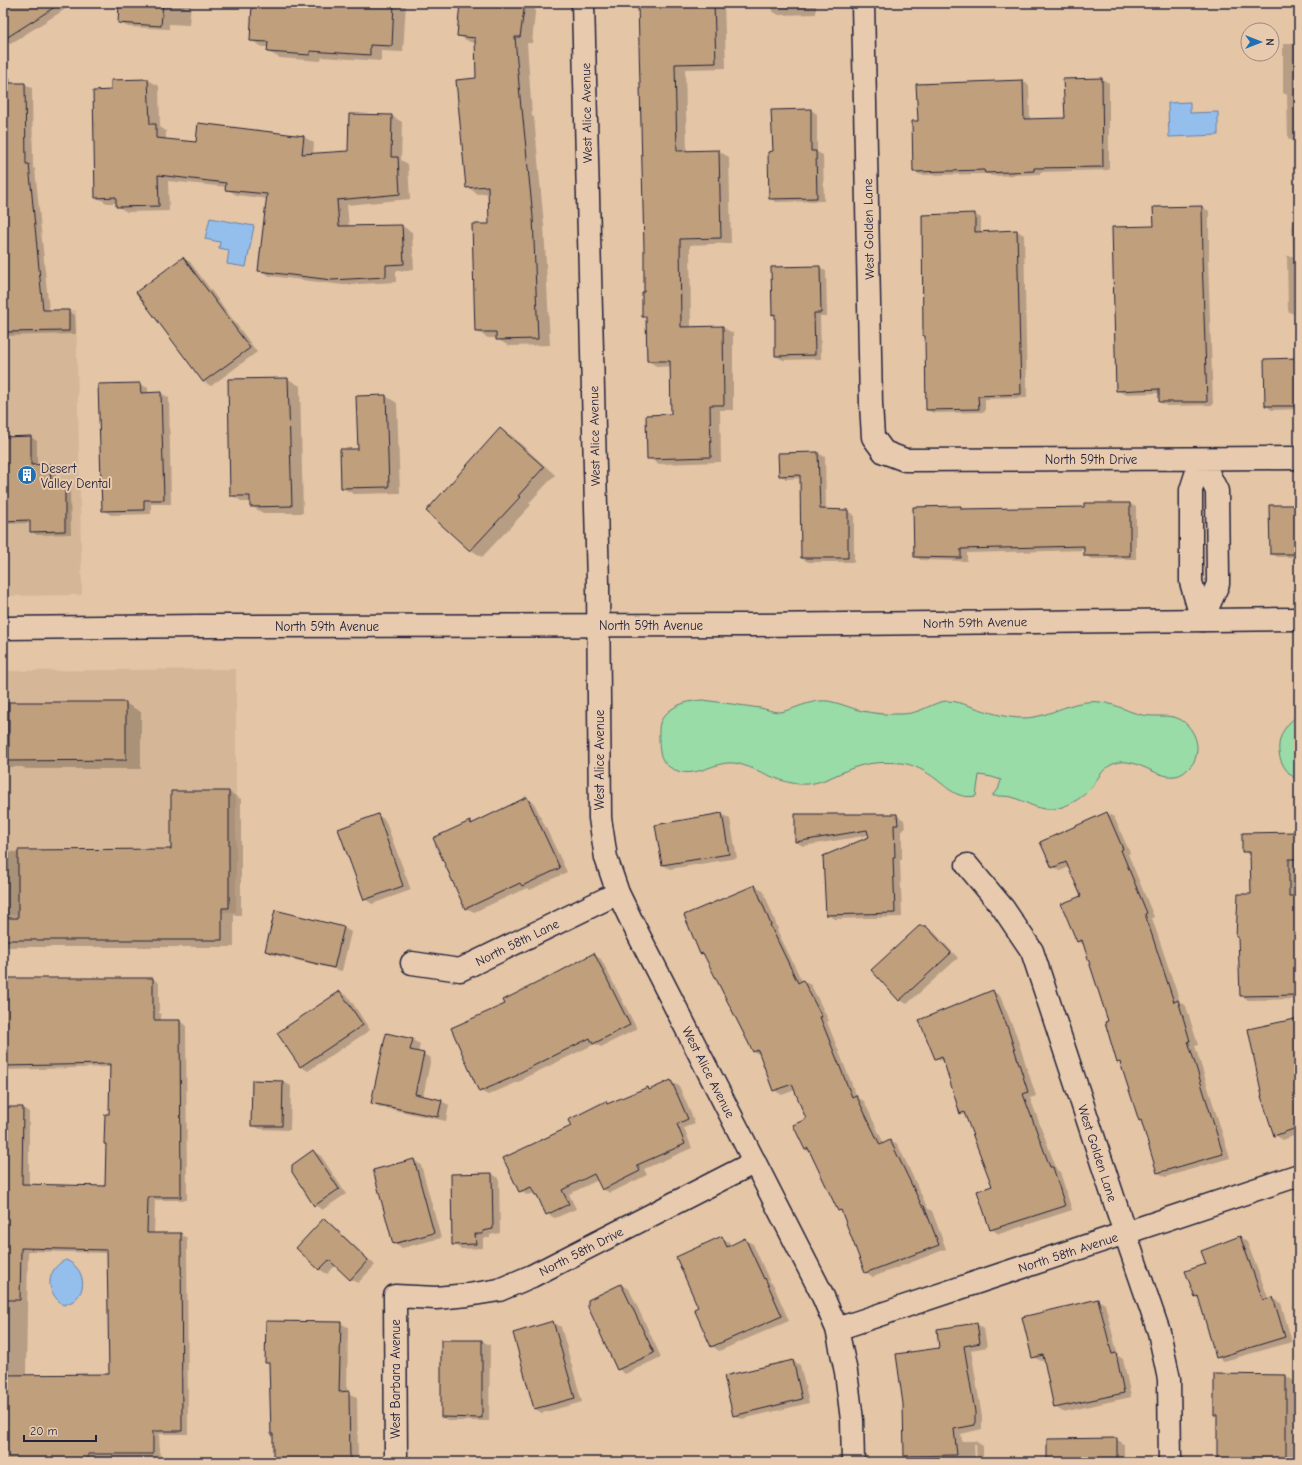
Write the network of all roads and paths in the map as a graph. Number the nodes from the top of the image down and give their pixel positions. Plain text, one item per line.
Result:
1 (583, 3) edge
2 (863, 3) edge
3 (884, 452) joint
4 (1299, 458) edge
5 (1201, 459) junction
6 (1299, 619) edge
7 (1202, 620) junction
8 (599, 626) junction
9 (3, 628) edge
10 (967, 865) dead end
11 (618, 893) junction
12 (412, 963) dead end
13 (755, 1162) junction
14 (1299, 1175) edge
15 (1125, 1233) junction
16 (395, 1296) joint
17 (837, 1329) junction
18 (396, 1462) edge
19 (853, 1462) edge
20 (1170, 1462) edge

1 - 8 street, West Alice Avenue
2 - 3 street, West Golden Lane
3 - 5 street, North 59th Drive
4 - 5 street, North 59th Drive
5 - 7 street
6 - 7 street, North 59th Avenue
7 - 8 street, North 59th Avenue
8 - 9 street, North 59th Avenue
8 - 11 street, West Alice Avenue
10 - 15 street, West Golden Lane
11 - 12 street, North 58th Lane
11 - 13 street, West Alice Avenue
13 - 16 street, North 58th Drive
13 - 17 street, West Alice Avenue
14 - 15 street, North 58th Avenue
15 - 17 street, North 58th Avenue
15 - 20 street, West Golden Lane
16 - 18 street, West Barbara Avenue
17 - 19 street, West Alice Avenue

